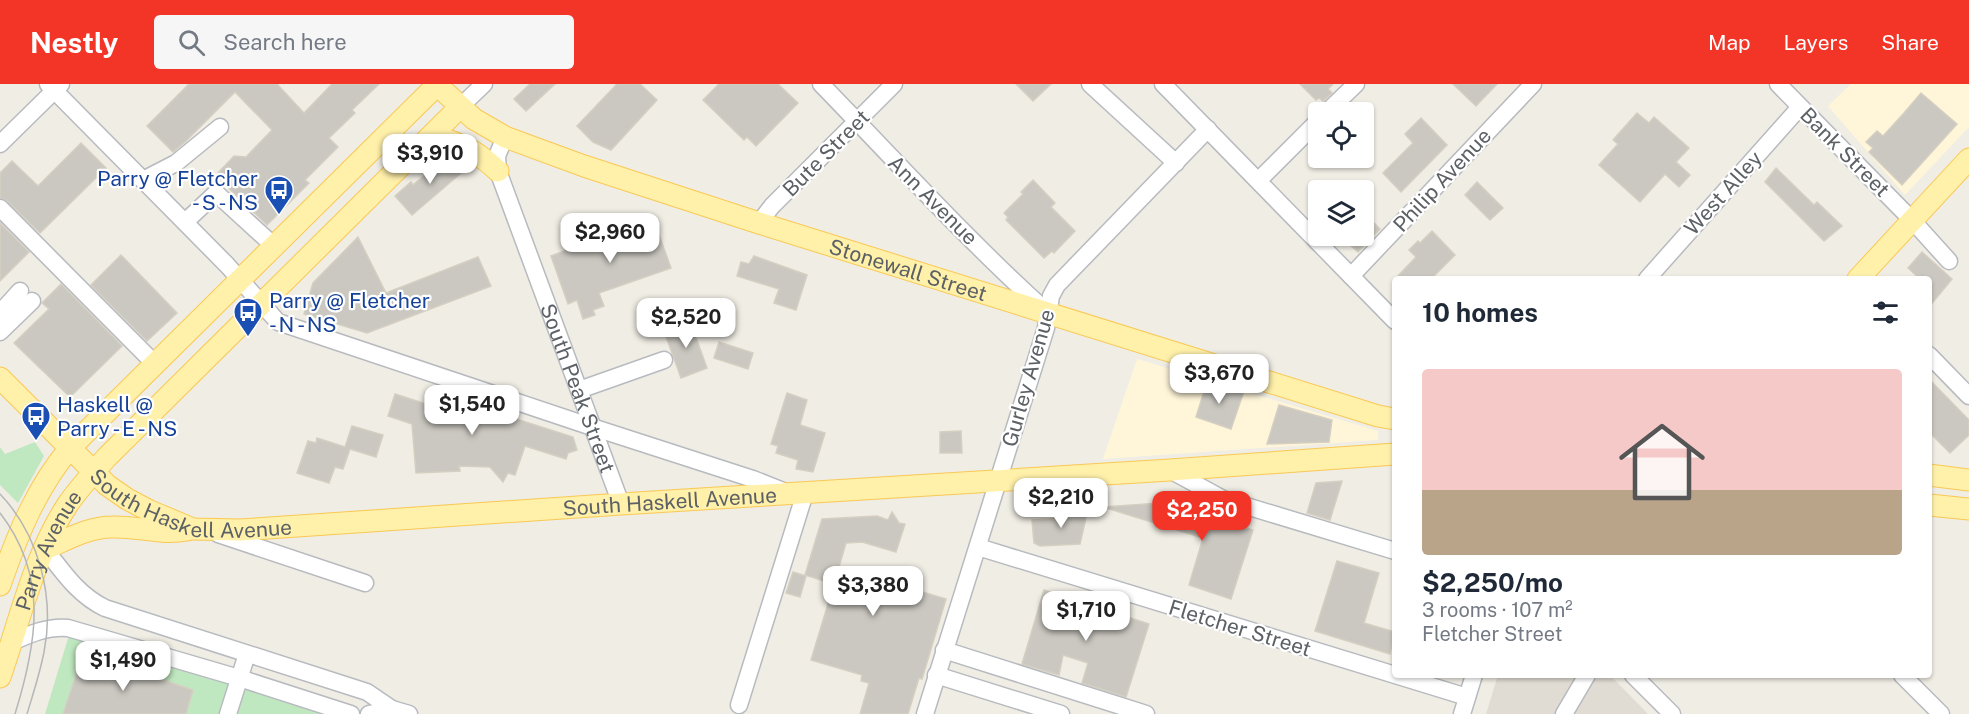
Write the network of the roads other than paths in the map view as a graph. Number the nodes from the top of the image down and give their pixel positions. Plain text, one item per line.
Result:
1 (437, 84) edge
2 (484, 84) edge
3 (821, 84) edge
4 (894, 84) edge
5 (1090, 84) edge
6 (1163, 84) edge
7 (1356, 84) edge
8 (1533, 84) edge
9 (1778, 84) edge
10 (54, 86) edge
11 (1337, 102) edge
12 (460, 107) junction
13 (1800, 107) junction
14 (857, 121) junction
15 (220, 127) dead end
16 (1208, 129) junction
17 (1308, 131) edge
18 (432, 135) junction
19 (505, 137) junction
20 (0, 144) edge
21 (1969, 159) edge
22 (1176, 162) junction
23 (498, 171) junction
24 (143, 180) junction
25 (1259, 180) junction
26 (0, 208) edge
27 (1912, 220) junction
28 (185, 222) junction
29 (759, 223) junction
30 (274, 246) junction
31 (1949, 261) dead end
32 (1351, 276) junction
33 (1650, 276) edge
34 (1861, 276) edge
35 (240, 281) junction
36 (261, 304) junction
37 (0, 312) edge
38 (1049, 313) junction
39 (1392, 318) edge
40 (0, 332) edge
41 (1932, 358) edge
42 (664, 360) dead end
43 (155, 364) junction
44 (0, 378) edge
45 (579, 390) junction
46 (1969, 396) edge
47 (1392, 418) edge
48 (592, 428) junction
49 (69, 448) junction
50 (1392, 454) edge
51 (1170, 470) junction
52 (94, 472) junction
53 (1932, 476) edge
54 (999, 480) junction
55 (1969, 480) edge
56 (798, 494) junction
57 (621, 504) junction
58 (1932, 505) edge
59 (1969, 509) edge
60 (199, 529) junction
61 (978, 547) junction
62 (6, 549) edge
63 (45, 549) junction
64 (1392, 550) edge
65 (365, 583) dead end
66 (0, 585) edge
67 (12, 642) junction
68 (944, 650) junction
69 (247, 654) junction
70 (1392, 674) edge
71 (936, 675) junction
72 (0, 677) edge
73 (239, 678) junction
74 (1405, 678) edge
75 (1473, 678) edge
76 (1585, 678) edge
77 (1636, 678) edge
78 (1905, 678) edge
79 (1467, 697) junction
80 (738, 705) dead end
81 (390, 711) edge
82 (228, 714) edge
83 (351, 714) edge
84 (369, 714) edge
85 (410, 714) edge
86 (925, 714) edge
87 (1061, 714) edge
88 (1146, 714) edge
89 (1462, 714) edge
90 (1564, 714) edge
91 (1672, 714) edge
92 (1941, 714) edge

1 - 12 main road, Stonewall Street
1 - 30 main road, Parry Avenue
2 - 12 street, Parry Avenue
3 - 14 street, Ann Avenue
4 - 14 street, Bute Street
5 - 22 street
6 - 16 street
7 - 11 street
8 - 32 street, Philip Avenue
9 - 13 street, Bank Street
10 - 20 street
10 - 24 street
12 - 18 main road, Parry Avenue
12 - 19 main road, Stonewall Street
13 - 27 street, Bank Street
13 - 33 street, West Alley
14 - 29 street, Bute Street
14 - 38 street, Ann Avenue
15 - 24 street
16 - 22 street, Gurley Avenue
16 - 25 street
17 - 25 street
18 - 23 main road
18 - 36 main road, Parry Avenue
19 - 23 street, South Peak Street
19 - 29 main road, Stonewall Street
21 - 27 main road
22 - 38 street, Gurley Avenue
23 - 45 street, South Peak Street
24 - 28 street
25 - 32 street
26 - 43 street
27 - 31 street, Bank Street
27 - 34 main road
28 - 30 street
28 - 35 street
29 - 38 main road, Stonewall Street
30 - 35 main road, Parry Avenue
32 - 39 street
35 - 36 street
35 - 43 main road, Parry Avenue
36 - 48 street
36 - 52 main road, Parry Avenue
37 - 40 street
38 - 47 main road, Stonewall Street
38 - 54 street, Gurley Avenue
41 - 46 street
42 - 45 street
43 - 49 main road, Parry Avenue
44 - 49 main road, South Haskell Avenue
45 - 48 street, South Peak Street
48 - 56 street
48 - 57 street, South Peak Street
49 - 52 main road, South Haskell Avenue
49 - 62 main road, Parry Avenue
50 - 51 main road, South Haskell Avenue
51 - 54 main road, South Haskell Avenue
51 - 64 street
52 - 60 main road, South Haskell Avenue
52 - 63 main road, Parry Avenue
53 - 55 main road
54 - 56 main road, South Haskell Avenue
54 - 61 street, Gurley Avenue
56 - 57 main road, South Haskell Avenue
56 - 80 street
57 - 60 main road, South Haskell Avenue
58 - 59 main road
60 - 63 main road
60 - 65 street
61 - 68 street, Gurley Avenue
61 - 70 street, Fletcher Street
62 - 66 main road, Parry Avenue
63 - 67 main road, Parry Avenue
63 - 69 street
67 - 72 main road, Parry Avenue
67 - 73 street
68 - 71 street, Gurley Avenue
68 - 88 street
69 - 73 street
69 - 81 street
71 - 86 street, Gurley Avenue
71 - 87 street
73 - 82 street
73 - 83 street
74 - 79 street, Fletcher Street
75 - 79 street
76 - 90 street
77 - 91 street
78 - 92 street
79 - 89 street
81 - 84 street
81 - 85 street

